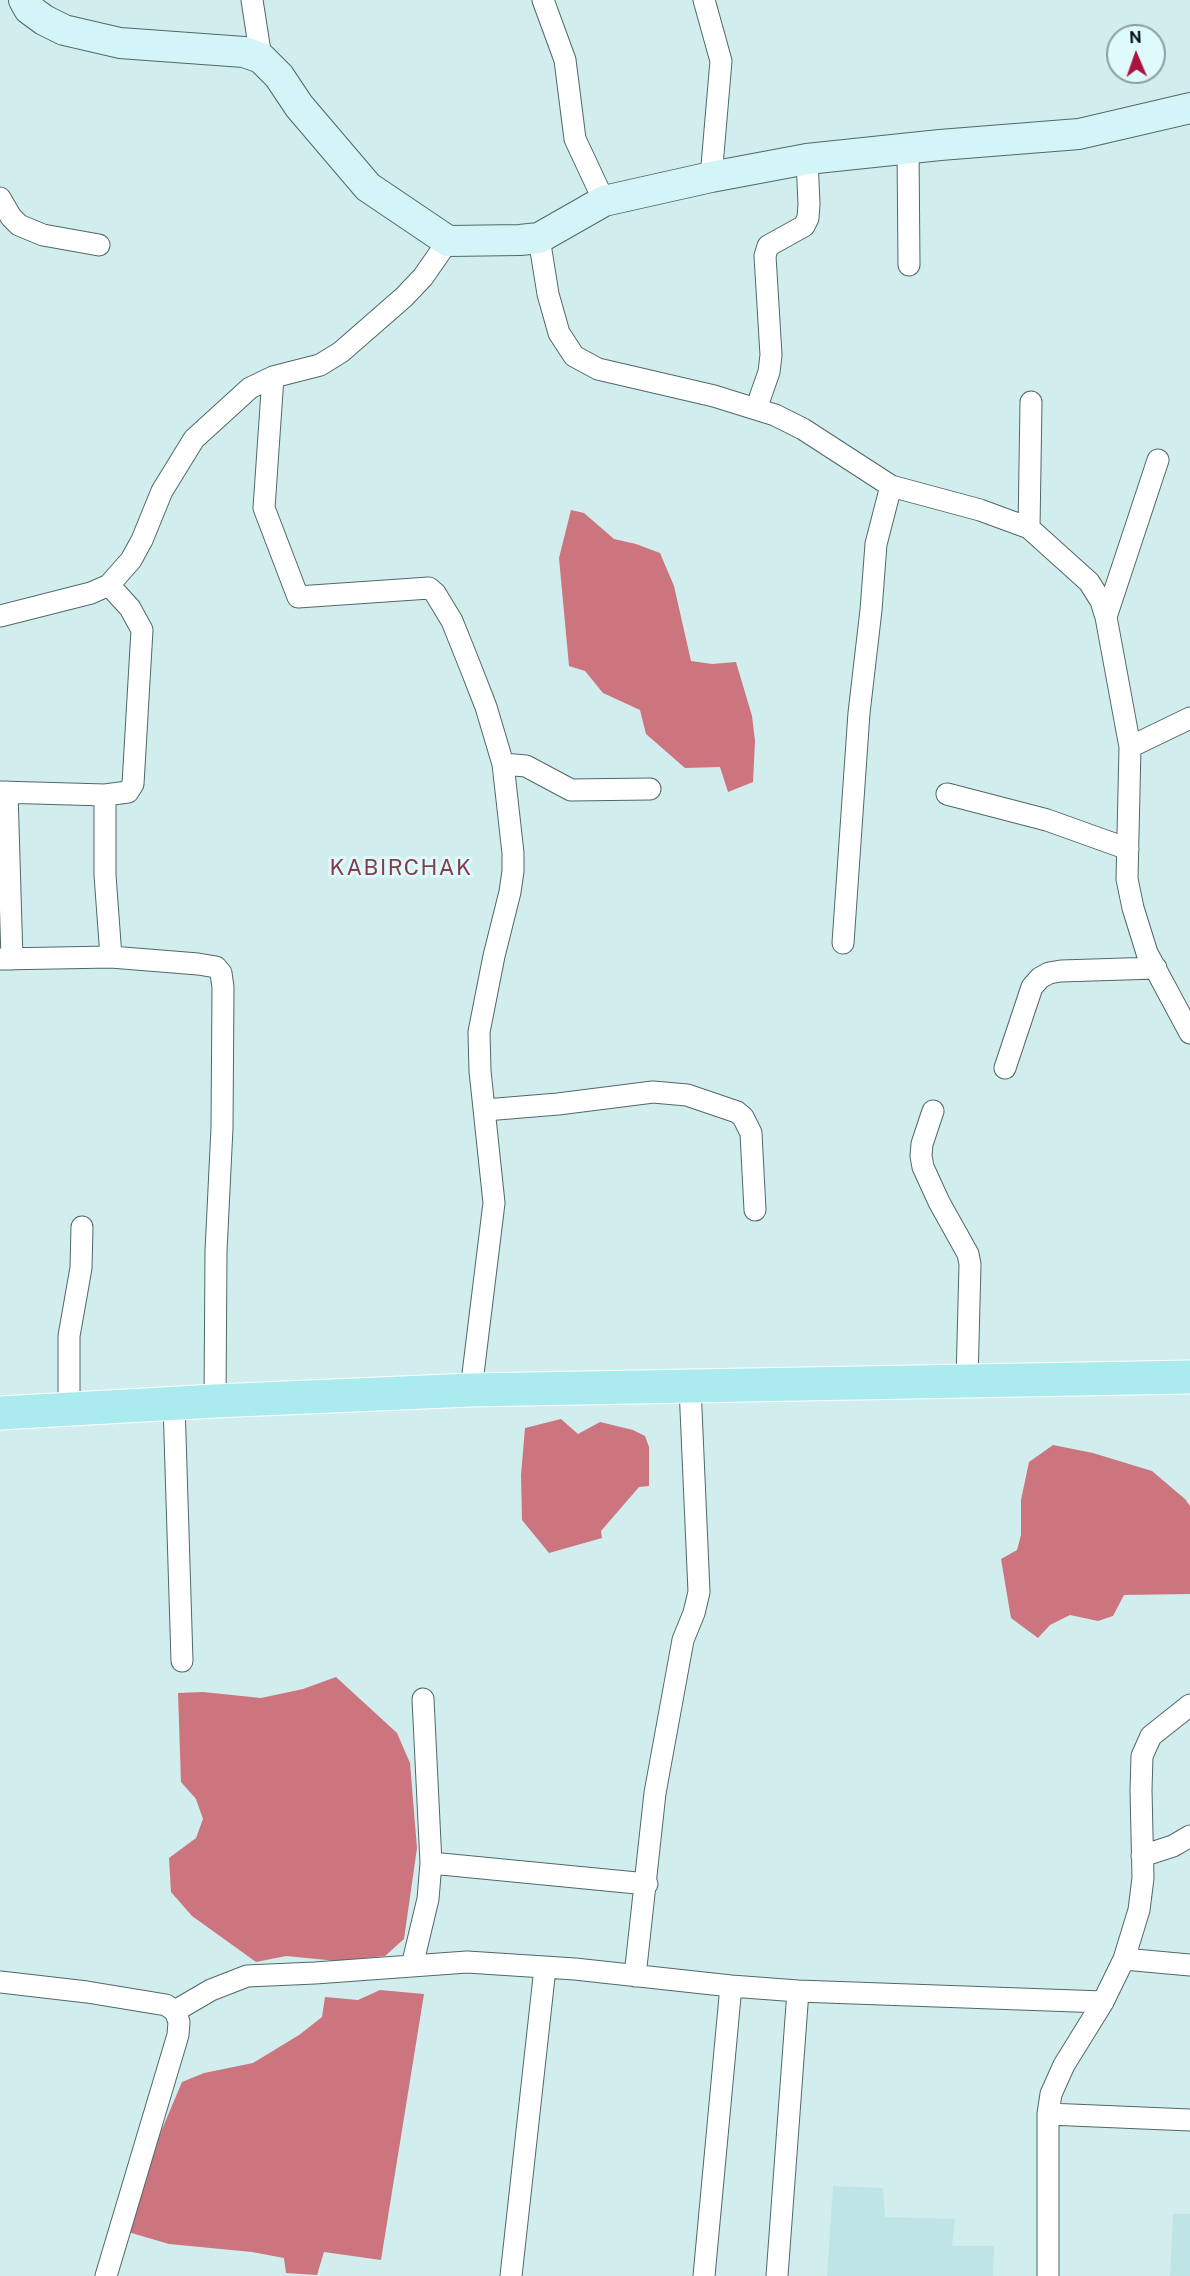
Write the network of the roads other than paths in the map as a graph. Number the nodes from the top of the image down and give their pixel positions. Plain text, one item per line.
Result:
1 (24, 0) edge
2 (252, 0) edge
3 (543, 0) edge
4 (704, 0) edge
5 (261, 58) junction
6 (1190, 108) edge
7 (908, 148) junction
8 (807, 159) junction
9 (711, 177) junction
10 (0, 198) edge
11 (604, 201) junction
12 (539, 238) junction
13 (448, 241) junction
14 (99, 245) dead end
15 (909, 265) dead end
16 (273, 377) junction
17 (1031, 402) dead end
18 (756, 409) junction
19 (1158, 460) dead end
20 (891, 486) junction
21 (1029, 528) junction
22 (109, 585) junction
23 (0, 616) edge
24 (1106, 617) junction
25 (1190, 718) edge
26 (1130, 747) junction
27 (502, 764) junction
28 (650, 789) dead end
29 (3, 792) edge
30 (947, 794) dead end
31 (105, 795) junction
32 (1128, 849) junction
33 (843, 943) dead end
34 (111, 957) junction
35 (6, 959) edge
36 (1156, 968) junction
37 (1190, 1033) edge
38 (1005, 1068) dead end
39 (485, 1110) junction
40 (933, 1111) dead end
41 (755, 1210) dead end
42 (82, 1227) dead end
43 (1190, 1377) edge
44 (967, 1381) junction
45 (690, 1387) junction
46 (471, 1390) junction
47 (215, 1401) junction
48 (174, 1403) junction
49 (69, 1409) junction
50 (0, 1413) edge
51 (182, 1661) dead end
52 (423, 1699) dead end
53 (1190, 1705) edge
54 (1190, 1836) edge
55 (1142, 1856) junction
56 (431, 1863) junction
57 (647, 1884) junction
58 (1124, 1959) junction
59 (1190, 1965) edge
60 (412, 1966) junction
61 (544, 1968) junction
62 (635, 1976) junction
63 (0, 1983) edge
64 (731, 1986) junction
65 (798, 1991) junction
66 (1102, 2002) junction
67 (175, 2011) junction
68 (1048, 2114) junction
69 (1190, 2120) edge
70 (106, 2276) edge
71 (511, 2276) edge
72 (704, 2276) edge
73 (777, 2276) edge
74 (1048, 2276) edge

1 - 5 main road
2 - 5 street
3 - 11 street
4 - 9 street
5 - 13 main road
6 - 7 main road
7 - 8 main road
7 - 15 street
8 - 9 main road
8 - 18 street
9 - 11 main road
10 - 14 street
11 - 12 main road
12 - 13 main road
12 - 18 street
13 - 16 street
16 - 22 street
16 - 27 street
17 - 21 street
18 - 20 street
19 - 24 street
20 - 21 street
20 - 33 street
21 - 24 street
22 - 23 street
22 - 31 street
24 - 26 street
25 - 26 street
26 - 32 street
27 - 28 street
27 - 39 street
29 - 31 street
29 - 35 street
30 - 32 street
31 - 34 street
32 - 36 street
34 - 35 street
34 - 47 street
36 - 37 street
36 - 38 street
39 - 41 street
39 - 46 street
40 - 44 street
42 - 49 street
43 - 44 main road
44 - 45 main road
45 - 46 main road
45 - 57 street
46 - 47 main road
47 - 48 main road
48 - 49 main road
48 - 51 street
49 - 50 main road
52 - 56 street
53 - 55 street
54 - 55 street
55 - 58 street
56 - 57 street
56 - 60 street
57 - 62 street
58 - 59 street
58 - 66 street
60 - 61 street
60 - 67 street
61 - 62 street
61 - 71 street
62 - 64 street
63 - 67 street
64 - 65 street
64 - 72 street
65 - 66 street
65 - 73 street
66 - 68 street
67 - 70 street
68 - 69 street
68 - 74 street

